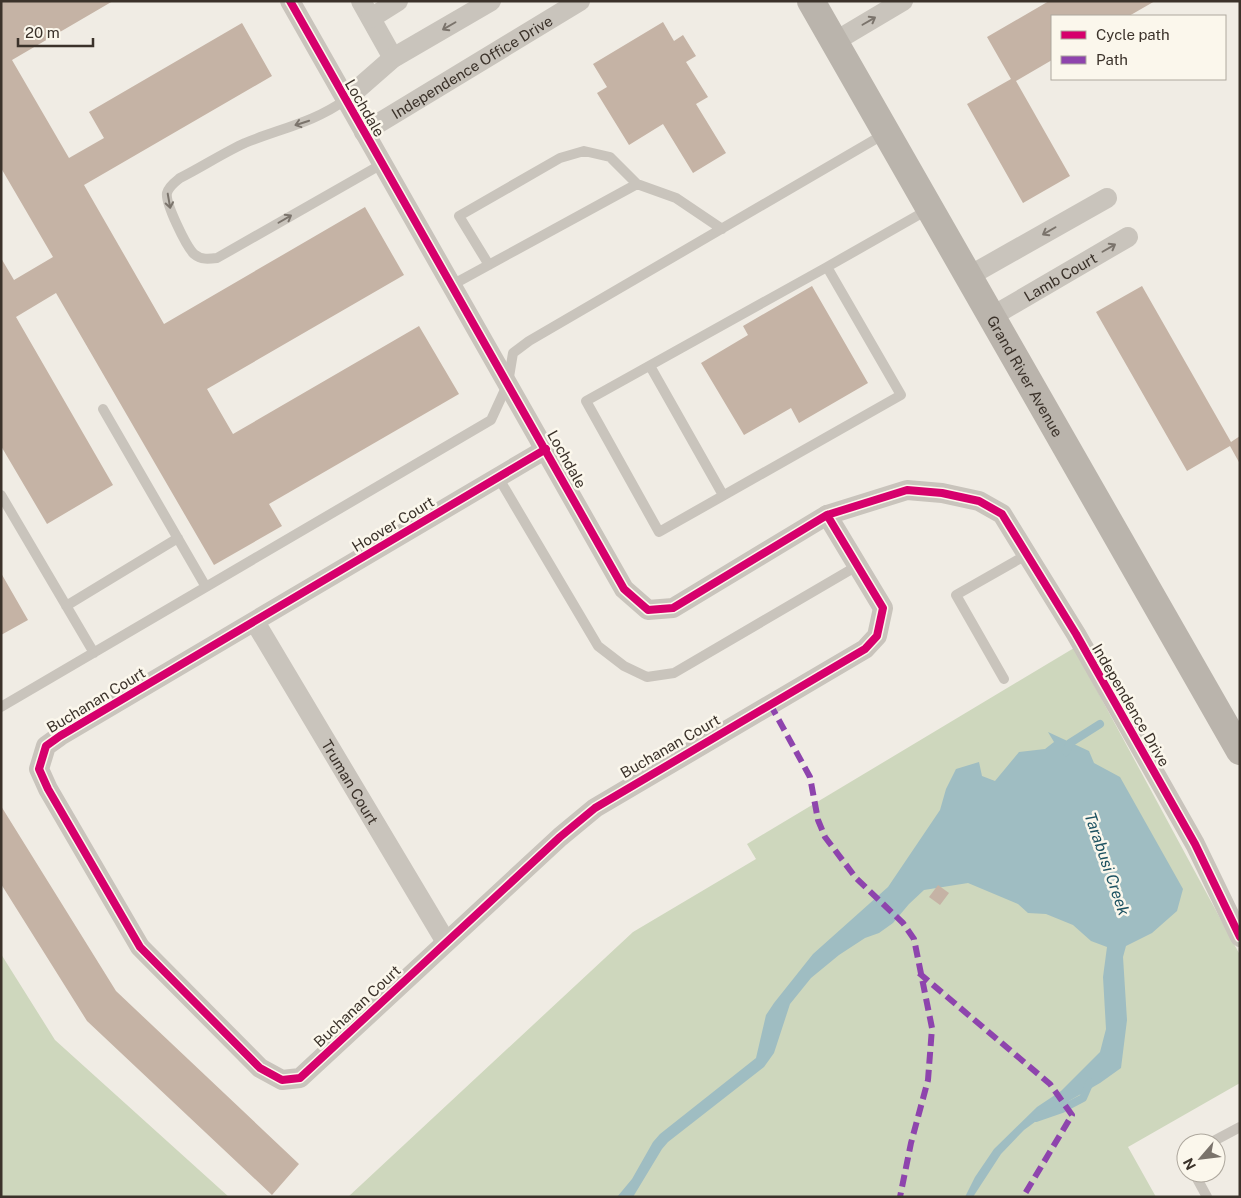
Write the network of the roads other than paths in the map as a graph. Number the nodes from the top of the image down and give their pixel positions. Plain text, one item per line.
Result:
1 (290, 1) edge
2 (398, 1) edge
3 (491, 1) edge
4 (580, 1) edge
5 (811, 1) edge
6 (903, 1) edge
7 (366, 9) edge
8 (834, 42) junction
9 (393, 58) junction
10 (345, 100) junction
11 (364, 132) junction
12 (887, 133) junction
13 (382, 164) junction
14 (637, 184) junction
15 (1106, 198) dead end
16 (930, 209) junction
17 (722, 229) junction
18 (1128, 238) dead end
19 (488, 265) junction
20 (827, 267) junction
21 (970, 276) junction
22 (452, 285) junction
23 (991, 316) junction
24 (650, 366) junction
25 (508, 383) junction
26 (103, 409) dead end
27 (546, 449) junction
28 (498, 477) junction
29 (1, 495) edge
30 (723, 495) junction
31 (979, 501) joint
32 (828, 515) junction
33 (178, 538) junction
34 (1028, 554) junction
35 (857, 566) junction
36 (206, 586) junction
37 (66, 606) junction
38 (255, 622) junction
39 (94, 653) junction
40 (1004, 679) dead end
41 (1, 707) edge
42 (1240, 751) edge
43 (1240, 937) edge
44 (446, 942) junction
45 (1240, 1127) edge
46 (1226, 1134) edge
47 (1199, 1183) edge
48 (1207, 1197) edge

1 - 10 street, Lochdale
2 - 7 street
3 -> 9 street
4 - 11 street, Independence Office Drive
5 - 8 main road, Grand River Avenue
8 -> 6 street
7 - 9 street
8 - 12 main road, Grand River Avenue
9 - 10 street
10 - 11 street, Lochdale
10 -> 13 lane
11 - 13 street, Lochdale
12 - 16 main road, Grand River Avenue
12 - 17 lane
13 - 22 street, Lochdale
14 - 17 lane
14 - 19 lane
14 - 19 lane
15 -> 21 street
16 - 20 lane
16 - 21 main road, Grand River Avenue
17 - 25 lane
23 -> 18 street, Lamb Court
19 - 22 lane
20 - 24 lane
20 - 30 lane
21 - 23 main road, Grand River Avenue
22 - 25 street, Lochdale
23 - 42 main road, Grand River Avenue
24 - 30 lane
24 - 30 lane
25 - 27 street, Lochdale
25 - 36 lane
26 - 33 lane
27 - 28 street, Hoover Court
27 - 32 street, Lochdale
28 - 35 lane
28 - 38 street, Hoover Court
29 - 37 lane
31 - 32 street, Lochdale
31 - 34 street, Independence Drive
32 - 35 street, Buchanan Court
33 - 36 lane
33 - 37 lane
34 - 40 lane
34 - 43 street, Independence Drive
35 - 44 street, Buchanan Court
36 - 39 lane
37 - 39 lane
38 - 44 street, Truman Court
38 - 44 street, Buchanan Court
39 - 41 lane
45 - 46 lane
47 - 48 lane

